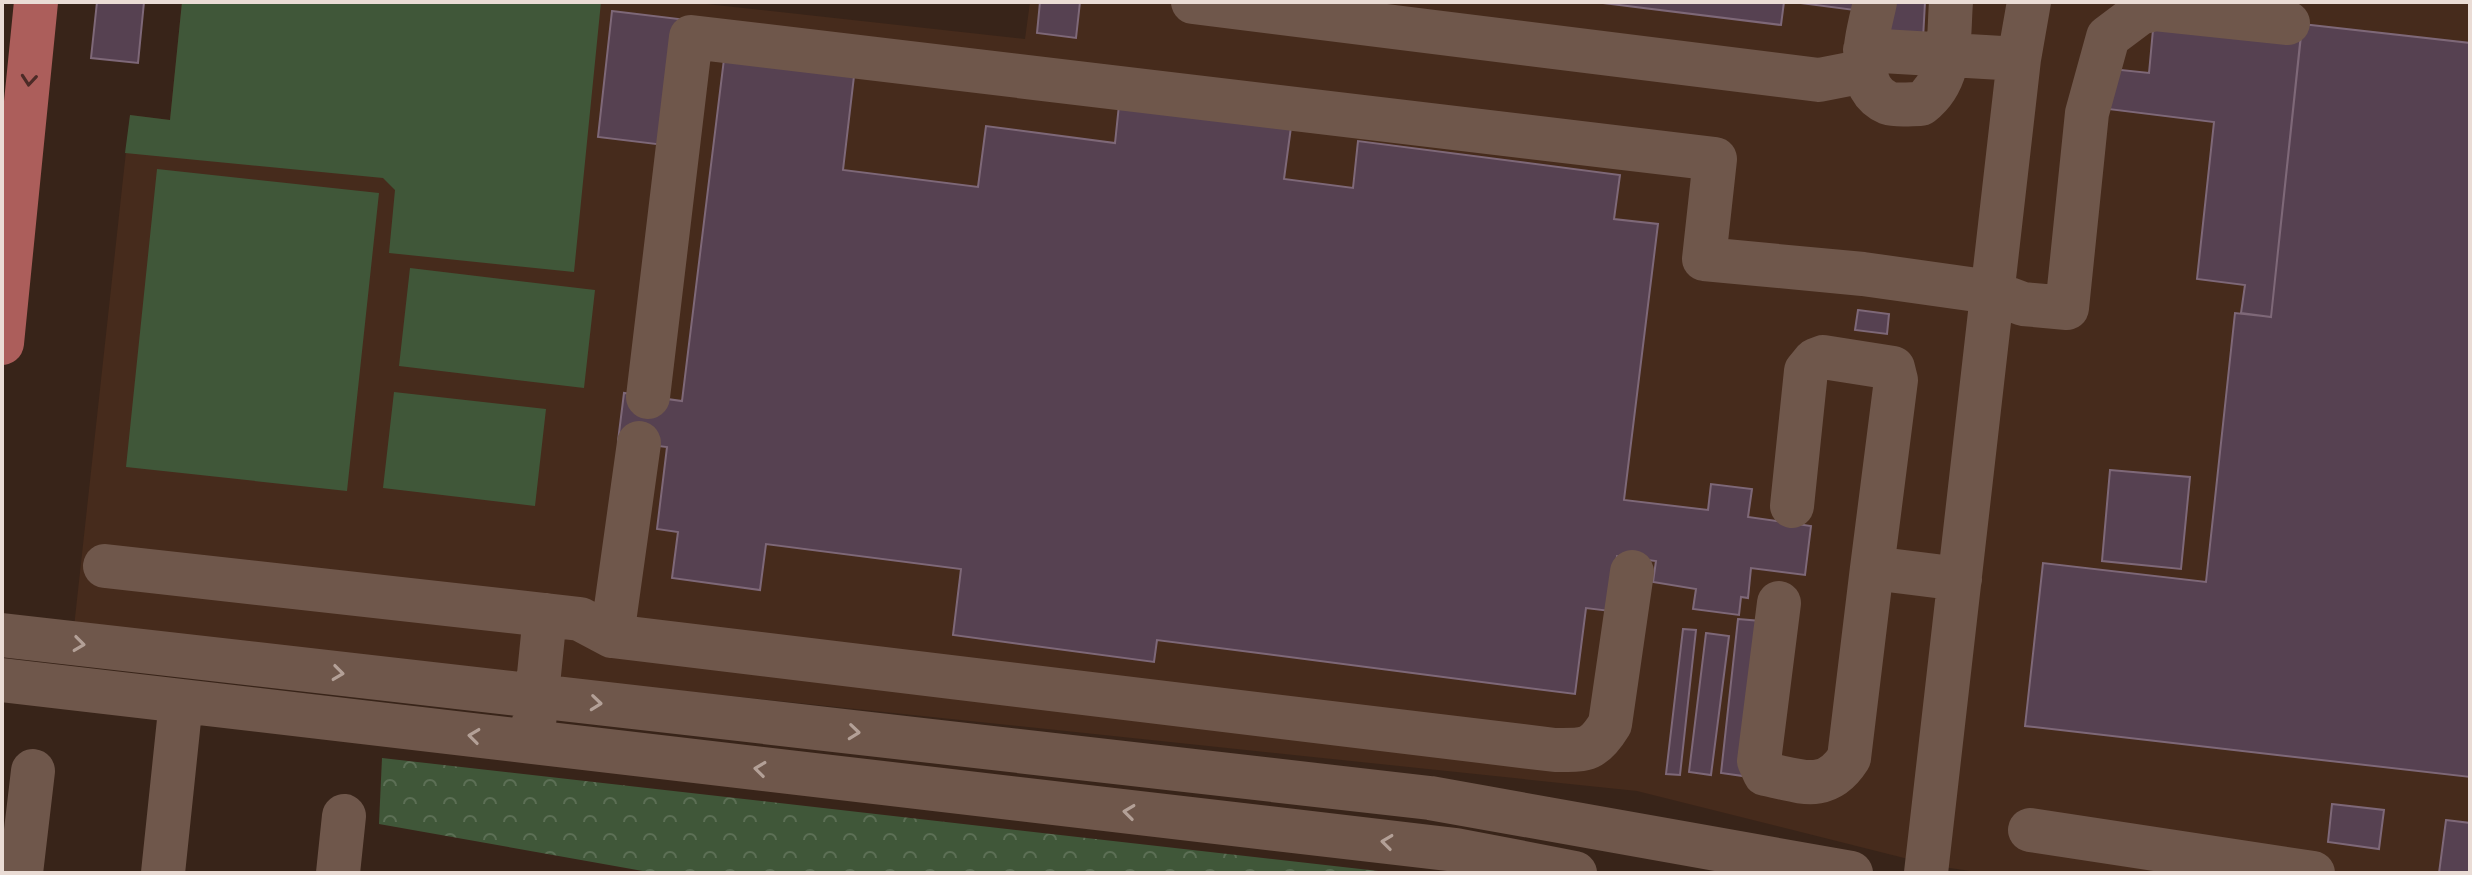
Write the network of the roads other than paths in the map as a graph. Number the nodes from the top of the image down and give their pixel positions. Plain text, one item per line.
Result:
1 (36, 2) edge
2 (1193, 2) edge
3 (1875, 2) edge
4 (1951, 2) edge
5 (2029, 2) edge
6 (2288, 23) dead end
7 (1947, 54) junction
8 (2019, 59) junction
9 (1865, 60) junction
10 (1991, 292) junction
11 (2, 343) edge
12 (648, 397) dead end
13 (639, 443) dead end
14 (1792, 506) dead end
15 (105, 566) dead end
16 (1872, 568) junction
17 (1632, 572) dead end
18 (1960, 579) junction
19 (1779, 603) dead end
20 (545, 615) junction
21 (2, 635) edge
22 (612, 636) junction
23 (2, 680) edge
24 (536, 696) junction
25 (181, 701) junction
26 (532, 742) junction
27 (33, 771) dead end
28 (344, 816) dead end
29 (2030, 830) dead end
30 (1454, 861) edge
31 (21, 873) edge
32 (163, 873) edge
33 (338, 873) edge
34 (1575, 873) edge
35 (1851, 873) edge
36 (1926, 873) edge
37 (2313, 873) edge

1 -> 11 main road
2 - 9 street
3 - 9 street
4 - 7 street
5 - 8 street
6 - 10 street
7 - 8 street
7 - 9 street
8 - 10 street
10 - 12 street
10 - 18 street
13 - 22 street
14 - 16 street
15 - 20 street
16 - 18 street
16 - 19 street
17 - 22 street
18 - 36 street
20 - 22 street
20 - 24 street
21 -> 24 street
23 - 25 street
24 - 26 street
24 -> 35 street
26 -> 25 street
25 - 32 street
30 -> 26 street
27 - 31 street
28 - 33 street
29 - 37 street
30 - 34 street

